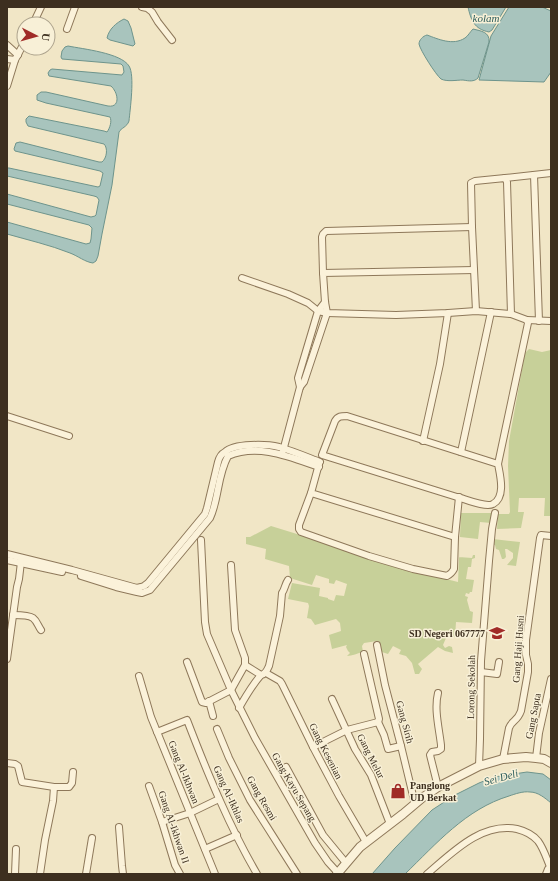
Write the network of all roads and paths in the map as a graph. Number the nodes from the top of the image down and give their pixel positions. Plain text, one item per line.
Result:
1 (75, 7) edge
2 (142, 7) edge
3 (67, 29) dead end
4 (172, 40) dead end
5 (7, 45) edge
6 (17, 58) junction
7 (7, 59) edge
8 (7, 86) edge
9 (551, 173) edge
10 (534, 175) junction
11 (505, 178) junction
12 (472, 227) junction
13 (474, 270) junction
14 (323, 273) junction
15 (242, 278) dead end
16 (324, 302) junction
17 (318, 311) junction
18 (476, 311) junction
19 (491, 312) junction
20 (327, 313) junction
21 (448, 313) junction
22 (511, 314) junction
23 (527, 320) junction
24 (539, 321) junction
25 (551, 321) edge
26 (314, 324) junction
27 (322, 326) junction
28 (300, 387) junction
29 (7, 416) edge
30 (69, 436) dead end
31 (423, 441) junction
32 (283, 452) junction
33 (461, 452) junction
34 (320, 461) junction
35 (498, 464) junction
36 (311, 493) junction
37 (459, 497) junction
38 (495, 513) dead end
39 (551, 536) edge
40 (455, 537) junction
41 (201, 540) dead end
42 (7, 554) edge
43 (7, 560) edge
44 (21, 562) junction
45 (232, 565) dead end
46 (50, 567) junction
47 (288, 580) dead end
48 (13, 615) junction
49 (41, 630) dead end
50 (377, 645) dead end
51 (364, 654) dead end
52 (7, 659) edge
53 (186, 662) dead end
54 (499, 662) dead end
55 (245, 665) junction
56 (481, 672) junction
57 (263, 674) junction
58 (140, 676) dead end
59 (551, 679) edge
60 (231, 690) junction
61 (438, 693) dead end
62 (332, 699) dead end
63 (209, 701) junction
64 (239, 708) junction
65 (213, 716) dead end
66 (378, 722) junction
67 (217, 729) dead end
68 (347, 730) junction
69 (157, 732) junction
70 (312, 746) junction
71 (401, 746) junction
72 (536, 758) junction
73 (503, 759) junction
74 (7, 763) edge
75 (551, 763) edge
76 (479, 766) junction
77 (286, 767) dead end
78 (73, 772) dead end
79 (149, 786) dead end
80 (54, 787) junction
81 (438, 787) junction
82 (219, 799) junction
83 (415, 804) junction
84 (190, 812) junction
85 (162, 822) junction
86 (390, 824) junction
87 (119, 827) dead end
88 (237, 835) junction
89 (92, 838) dead end
90 (366, 842) junction
91 (16, 849) dead end
92 (205, 849) junction
93 (346, 863) junction
94 (551, 868) edge
95 (337, 873) edge
96 (15, 874) edge
97 (40, 874) edge
98 (86, 874) edge
99 (123, 874) edge
100 (180, 874) edge
101 (215, 874) edge
102 (257, 874) edge
103 (297, 874) edge
104 (427, 874) edge
105 (546, 874) edge

1 - 3 street
2 - 4 street
5 - 6 street
6 - 7 street
6 - 8 street
9 - 10 street
10 - 11 street
10 - 24 street
11 - 12 street
11 - 22 street
12 - 13 street
12 - 14 street
13 - 14 street
13 - 18 street
14 - 16 street
15 - 17 street
16 - 17 street
16 - 20 street
17 - 20 street
17 - 26 street
18 - 19 street
18 - 21 street
19 - 22 street
19 - 33 street
20 - 21 street
20 - 27 street
21 - 31 street
22 - 23 street
23 - 24 street
23 - 35 street
24 - 25 street
26 - 27 street
26 - 28 street
27 - 28 street
28 - 32 street
29 - 30 street
31 - 33 street
31 - 34 street
32 - 34 street
32 - 46 street
33 - 35 street
34 - 36 street
34 - 37 street
35 - 37 street
36 - 40 street
36 - 40 street
37 - 40 street
38 - 56 street, Lorong Sekolah
39 - 73 street, Gang Haji Husni
41 - 60 street, Gang Kayu Sepang
42 - 46 street
43 - 44 street
44 - 46 street
44 - 48 street
45 - 55 street
47 - 57 street
48 - 49 street
48 - 52 street
50 - 71 street, Gang Sirih
51 - 66 street
53 - 63 street
54 - 56 street
55 - 57 street, Gang Kesenian
55 - 60 street
56 - 76 street, Lorong Sekolah
57 - 64 street
57 - 70 street, Gang Kesenian
58 - 69 street, Gang Al-Ikhwan
59 - 72 street, Gang Sapta
60 - 63 street
60 - 64 street, Gang Kayu Sepang
61 - 81 street
62 - 68 street, Gang Melur
63 - 65 street
64 - 95 street, Gang Kayu Sepang
66 - 68 street
66 - 71 street
67 - 103 street, Gang Resmi
68 - 70 street
68 - 86 street, Gang Melur
69 - 82 street, Gang Al-Ikhlas
69 - 84 street, Gang Al-Ikhwan
70 - 90 street, Gang Kesenian
71 - 83 street, Gang Sirih
72 - 73 street
72 - 75 street
73 - 76 street
74 - 80 street
76 - 81 street
77 - 93 street
78 - 80 street
79 - 85 street, Gang Al-Ikhwan II
80 - 97 street
81 - 83 street
82 - 84 street
82 - 88 street, Gang Al-Ikhlas
83 - 86 street
84 - 85 street
84 - 92 street, Gang Al-Ikhwan
85 - 100 street, Gang Al-Ikhwan II
86 - 90 street
87 - 99 street
88 - 92 street
88 - 102 street, Gang Al-Ikhlas
89 - 98 street
90 - 93 street
91 - 96 street
92 - 101 street, Gang Al-Ikhwan
93 - 95 street
94 - 104 street
94 - 105 street

